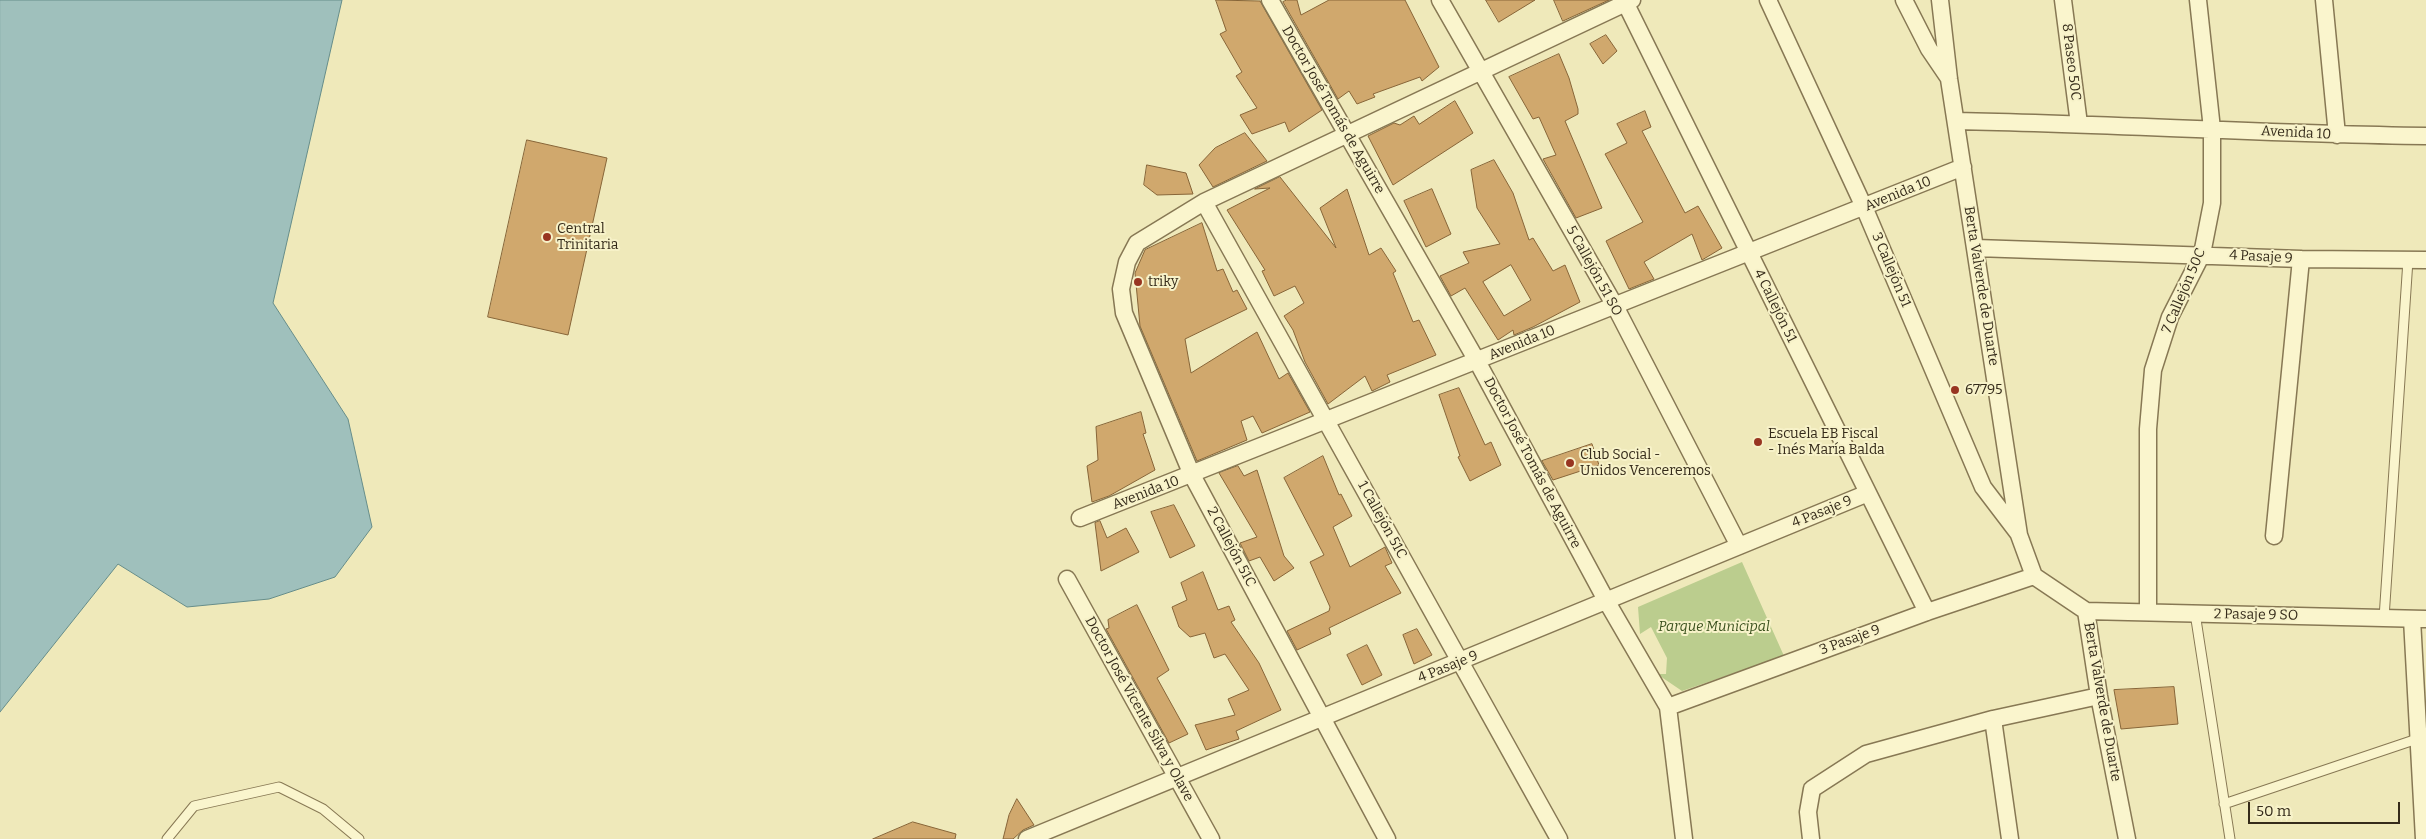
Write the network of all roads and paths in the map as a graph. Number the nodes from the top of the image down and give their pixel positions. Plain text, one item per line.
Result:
1 (1270, 0) edge
2 (1440, 0) edge
3 (1768, 0) edge
4 (1904, 0) edge
5 (1940, 0) edge
6 (2063, 0) edge
7 (2198, 0) edge
8 (2324, 0) edge
9 (1627, 1) edge
10 (1481, 71) junction
11 (1949, 79) junction
12 (1957, 121) junction
13 (2079, 124) junction
14 (2212, 129) junction
15 (1347, 134) junction
16 (2336, 135) junction
17 (2426, 136) edge
18 (1964, 167) junction
19 (1204, 202) junction
20 (1864, 207) junction
21 (1976, 248) junction
22 (1749, 252) junction
23 (2202, 254) junction
24 (2301, 259) junction
25 (2408, 260) junction
26 (2426, 260) edge
27 (1615, 306) junction
28 (1477, 361) junction
29 (1327, 422) junction
30 (1192, 475) junction
31 (1868, 493) junction
32 (1080, 518) dead end
33 (2019, 535) junction
34 (2274, 536) dead end
35 (1739, 546) junction
36 (2034, 576) junction
37 (1067, 579) dead end
38 (1607, 602) junction
39 (2086, 610) junction
40 (1927, 612) junction
41 (2148, 612) junction
42 (2195, 613) junction
43 (2384, 618) junction
44 (2419, 619) edge
45 (1460, 661) junction
46 (2099, 696) junction
47 (1668, 707) junction
48 (1322, 717) junction
49 (1993, 720) junction
50 (2420, 738) junction
51 (1177, 776) junction
52 (2224, 804) junction
53 (167, 839) edge
54 (359, 839) edge
55 (1028, 839) edge
56 (1211, 839) edge
57 (1387, 839) edge
58 (1560, 839) edge
59 (1684, 839) edge
60 (1811, 839) edge
61 (2010, 839) edge
62 (2127, 839) edge
63 (2230, 839) edge
64 (2424, 839) edge

1 - 15 street, Doctor José Tomás de Aguirre
2 - 10 street, 5 Callejón 51 SO
3 - 20 street, 3 Callejón 51
4 - 11 street
5 - 11 street, Berta Valverde de Duarte
6 - 13 street, 8 Paseo 50C
7 - 14 street, 7 Callejón 50C
8 - 16 street
9 - 10 street
9 - 22 street, 4 Callejón 51
10 - 15 street
10 - 27 street, 5 Callejón 51 SO
11 - 12 street, Berta Valverde de Duarte
12 - 13 street, Avenida 10
12 - 18 street, Berta Valverde de Duarte
13 - 14 street, Avenida 10
14 - 16 street, Avenida 10
14 - 23 street, 7 Callejón 50C
15 - 19 street
15 - 28 street, Doctor José Tomás de Aguirre
16 - 17 street, Avenida 10
18 - 20 street, Avenida 10
18 - 21 street, Berta Valverde de Duarte
19 - 29 street, 1 Callejón 51C
19 - 30 street, 2 Callejón 51C
20 - 22 street, Avenida 10
20 - 33 street, 3 Callejón 51
21 - 23 street, 4 Pasaje 9
21 - 33 street, Berta Valverde de Duarte
22 - 27 street, Avenida 10
22 - 31 street, 4 Callejón 51
23 - 24 street, 4 Pasaje 9
23 - 41 street, 7 Callejón 50C
24 - 25 street, 4 Pasaje 9
24 - 34 street
25 - 26 street, 4 Pasaje 9
25 - 43 lane
27 - 28 street, Avenida 10
27 - 35 street, 5 Callejón 51 SO
28 - 29 street, Avenida 10
28 - 38 street, Doctor José Tomás de Aguirre
29 - 30 street, Avenida 10
29 - 45 street, 1 Callejón 51C
30 - 32 street, Avenida 10
30 - 48 street, 2 Callejón 51C
31 - 35 street, 4 Pasaje 9
31 - 40 street, 4 Callejón 51
33 - 36 street, Berta Valverde de Duarte
35 - 38 street, 4 Pasaje 9
36 - 39 street, Berta Valverde de Duarte
36 - 40 street, 3 Pasaje 9
37 - 51 street, Doctor José Vicente Silva y Olave
38 - 45 street, 4 Pasaje 9
38 - 47 street, Doctor José Tomás de Aguirre
39 - 41 street, 2 Pasaje 9 SO
39 - 46 street, Berta Valverde de Duarte
40 - 47 street, 3 Pasaje 9
41 - 42 street, 2 Pasaje 9 SO
42 - 43 street, 2 Pasaje 9 SO
42 - 52 lane
43 - 44 street, 2 Pasaje 9 SO
44 - 50 street
45 - 48 street, 4 Pasaje 9
45 - 58 street, 1 Callejón 51C
46 - 49 street
46 - 62 street, Berta Valverde de Duarte
47 - 59 street, Doctor José Tomás de Aguirre
48 - 51 street, 4 Pasaje 9
48 - 57 street, 2 Callejón 51C
49 - 60 street
49 - 61 street
50 - 52 lane
50 - 64 street
51 - 55 street, 4 Pasaje 9
51 - 56 street, Doctor José Vicente Silva y Olave
52 - 63 lane
53 - 54 lane

